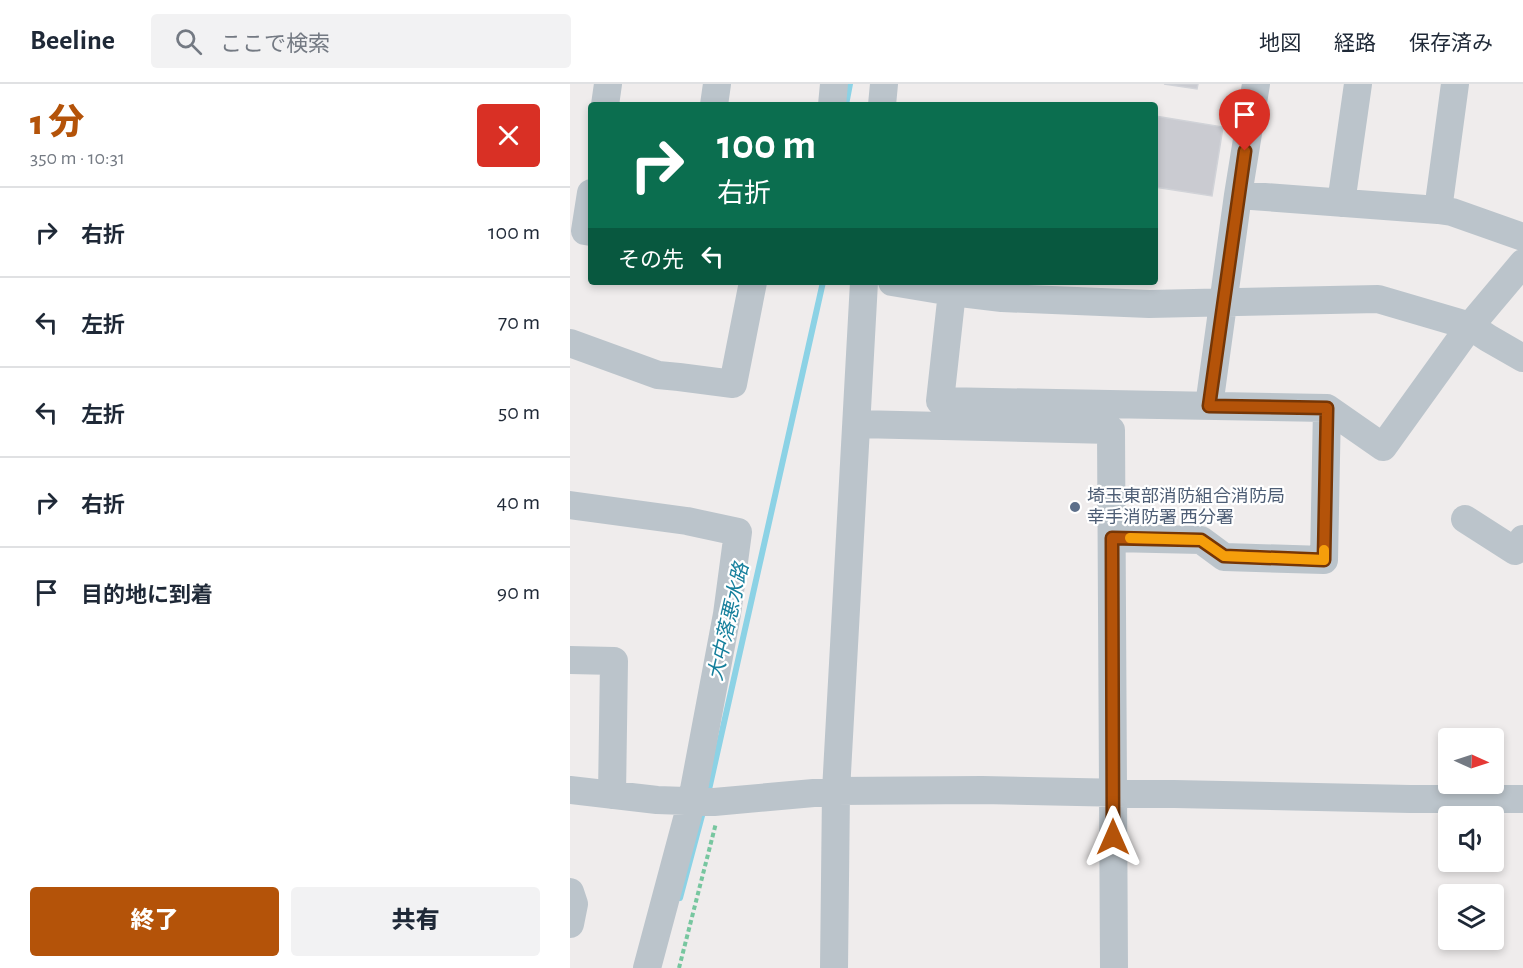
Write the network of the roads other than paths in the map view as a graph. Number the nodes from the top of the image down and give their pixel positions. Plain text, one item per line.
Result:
1 (608, 84) edge
2 (717, 84) edge
3 (834, 84) edge
4 (884, 84) edge
5 (1256, 84) edge
6 (1358, 84) edge
7 (1455, 84) edge
8 (605, 102) edge
9 (714, 102) edge
10 (832, 102) edge
11 (882, 102) edge
12 (1238, 195) junction
13 (1341, 203) junction
14 (588, 206) edge
15 (1438, 210) junction
16 (582, 231) edge
17 (1523, 237) edge
18 (1523, 263) edge
19 (752, 285) edge
20 (864, 285) edge
21 (910, 285) edge
22 (952, 292) junction
23 (1223, 302) junction
24 (1470, 326) junction
25 (570, 343) edge
26 (1523, 358) edge
27 (1209, 406) junction
28 (1327, 408) junction
29 (857, 424) junction
30 (570, 505) edge
31 (1465, 519) dead end
32 (1112, 538) junction
33 (1523, 539) edge
34 (570, 660) edge
35 (570, 790) edge
36 (836, 791) junction
37 (1113, 793) junction
38 (612, 795) junction
39 (1523, 799) edge
40 (707, 801) junction
41 (570, 892) edge
42 (570, 924) edge
43 (647, 968) edge
44 (834, 968) edge
45 (1114, 968) edge

1 - 8 street
2 - 9 street
3 - 10 street
4 - 11 street
5 - 12 street
6 - 13 street
7 - 15 street
12 - 13 street
12 - 23 street
13 - 15 street
14 - 16 street
15 - 17 street
18 - 24 street
19 - 25 street
20 - 29 street
21 - 22 street
22 - 23 street
22 - 27 street
23 - 24 street
23 - 27 street
24 - 26 street
24 - 28 street
27 - 28 street
28 - 32 street
29 - 32 street
29 - 36 street
30 - 40 street
31 - 33 street
32 - 37 street
34 - 38 street
35 - 38 street
36 - 37 street
36 - 40 street
36 - 44 street
37 - 39 street
37 - 45 street
38 - 40 street
40 - 43 street
41 - 42 street

